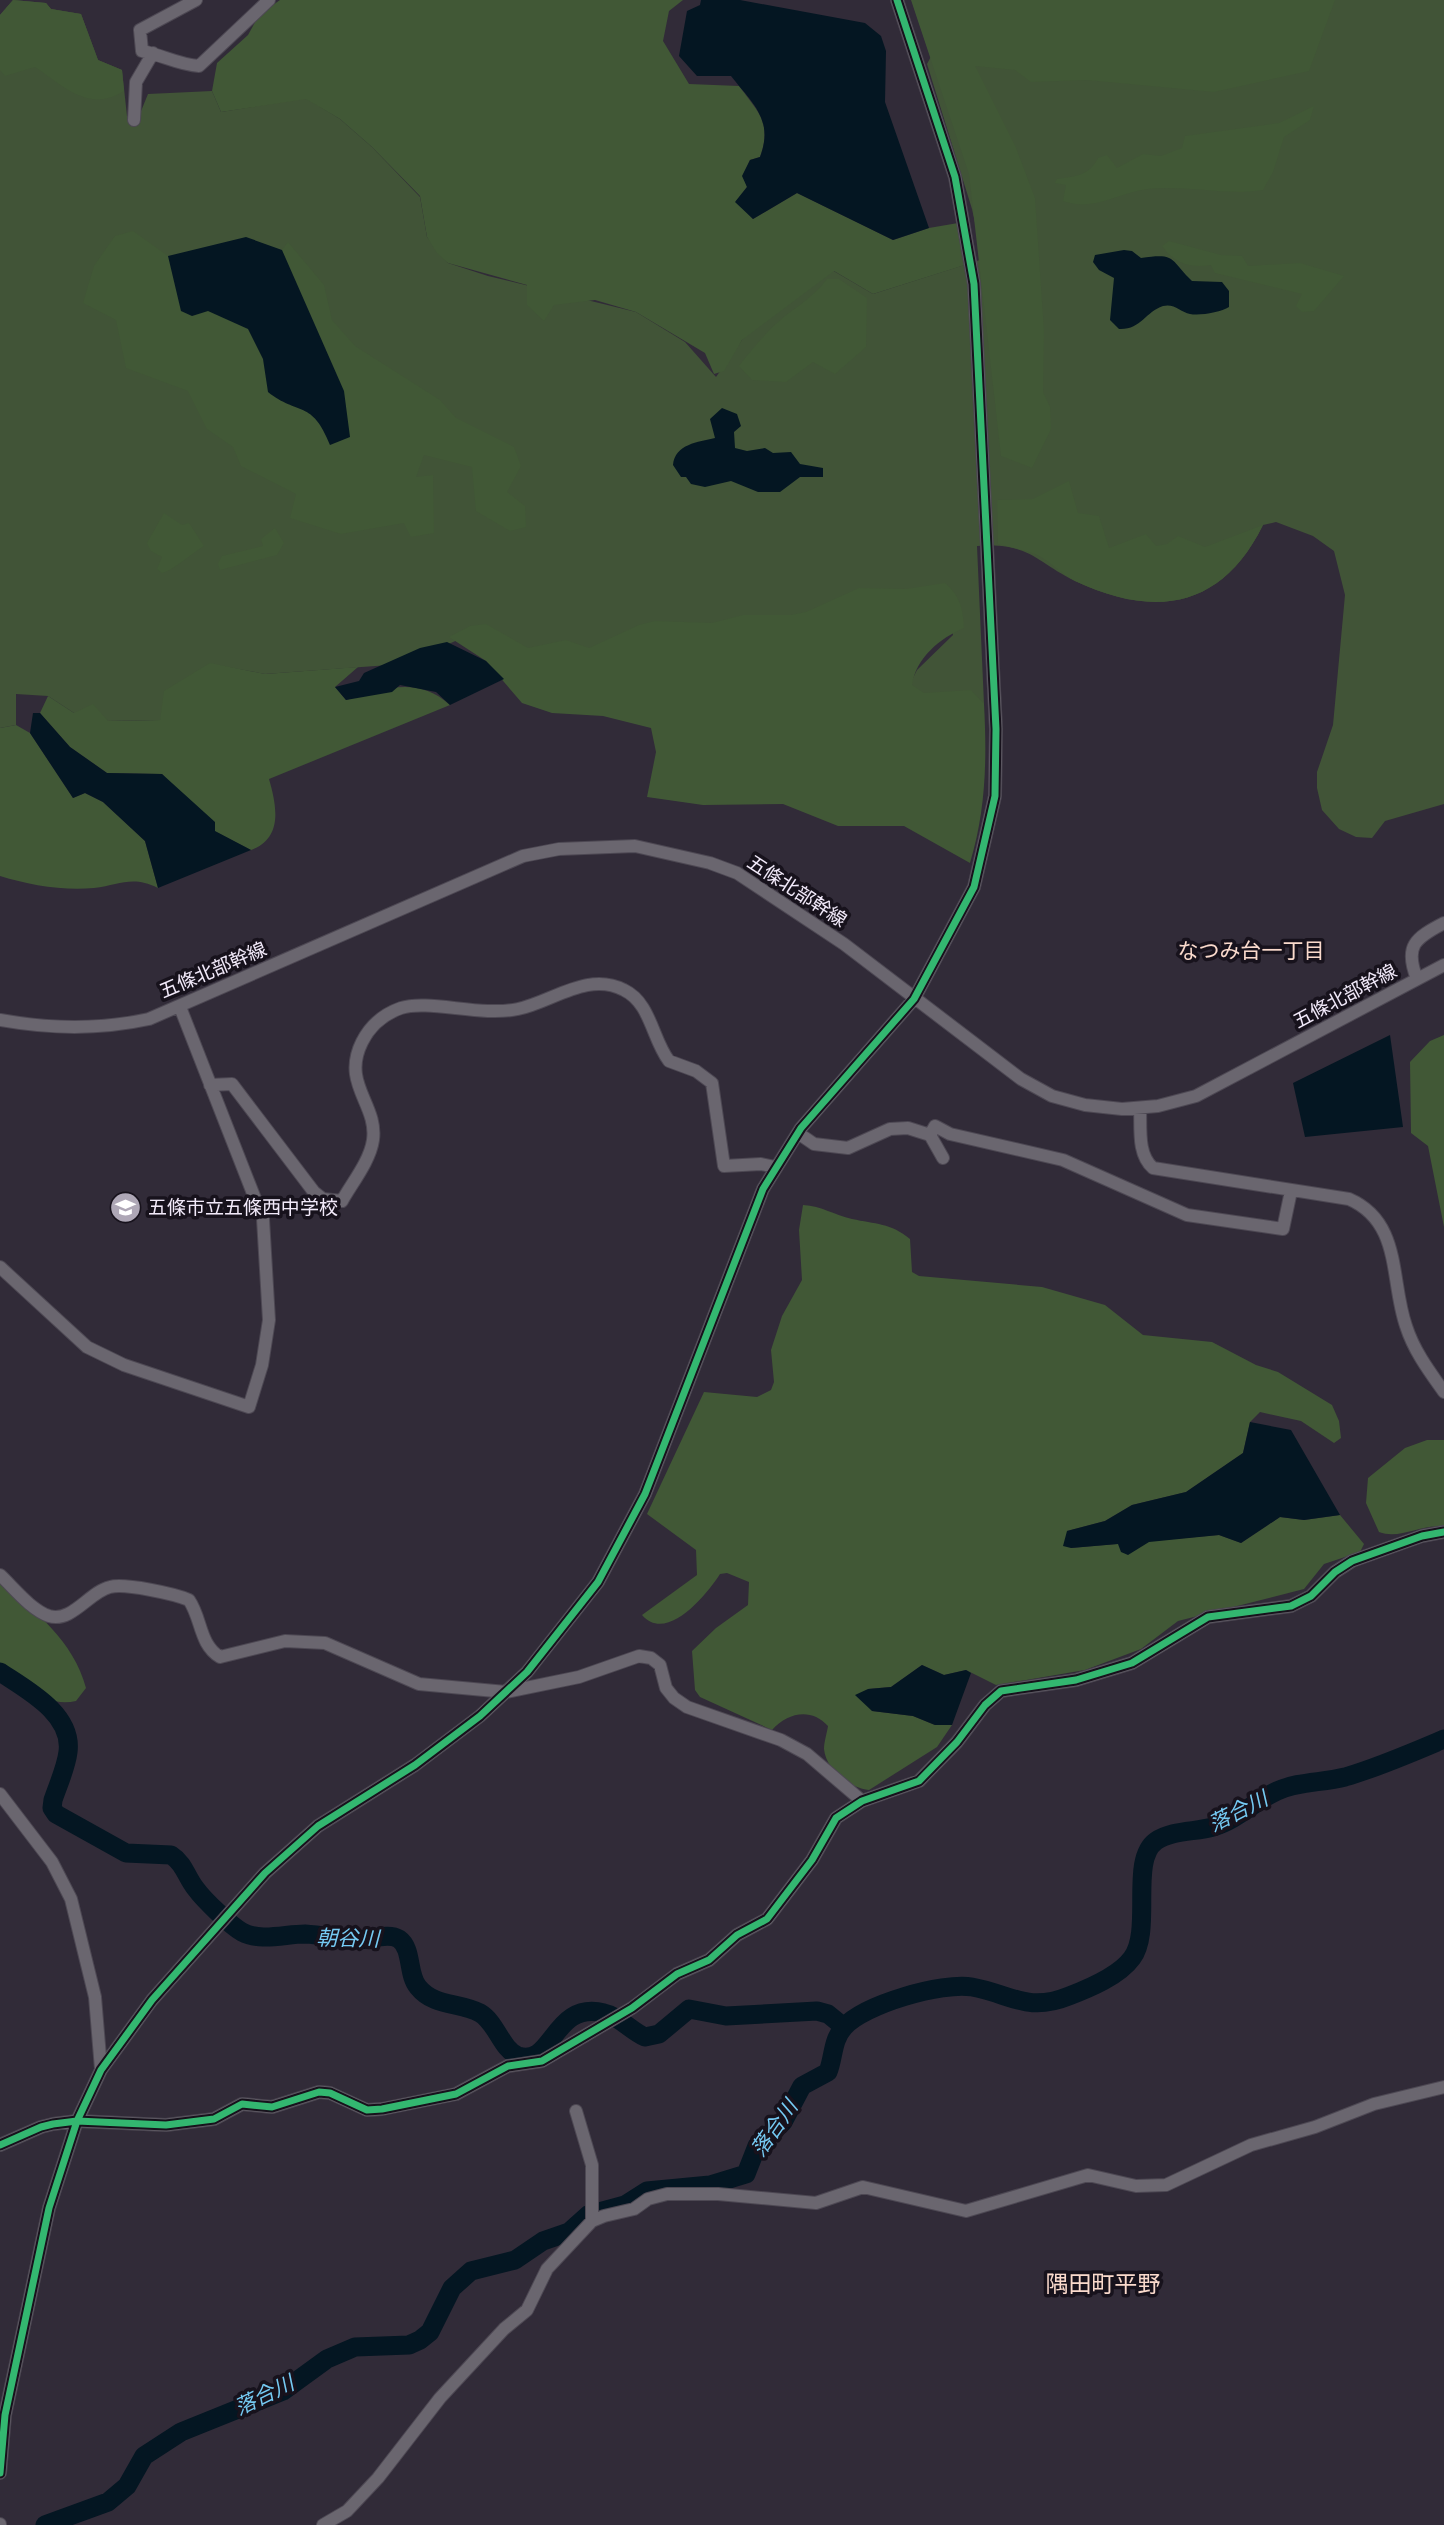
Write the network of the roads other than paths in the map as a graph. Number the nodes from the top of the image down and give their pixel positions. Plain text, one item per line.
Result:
1 (196, 0) edge
2 (269, 0) edge
3 (897, 0) edge
4 (153, 53) junction
5 (134, 120) dead end
6 (1444, 923) edge
7 (1444, 965) edge
8 (1417, 979) junction
9 (914, 999) junction
10 (180, 1007) junction
11 (0, 1020) edge
12 (210, 1084) junction
13 (1140, 1108) junction
14 (933, 1130) junction
15 (798, 1133) junction
16 (943, 1158) dead end
17 (775, 1167) junction
18 (1292, 1191) junction
19 (0, 1267) edge
20 (1444, 1392) edge
21 (1444, 1532) edge
22 (0, 1575) edge
23 (506, 1692) junction
24 (0, 1794) edge
25 (862, 1801) junction
26 (101, 2070) junction
27 (1444, 2087) edge
28 (576, 2111) dead end
29 (76, 2121) junction
30 (0, 2145) edge
31 (592, 2221) junction
32 (0, 2473) edge
33 (323, 2525) edge

1 - 4 street
2 - 4 street
3 - 9 street
4 - 5 street
6 - 8 street
7 - 8 street, 五條北部幹線
8 - 13 street, 五條北部幹線
9 - 10 street, 五條北部幹線
9 - 13 street, 五條北部幹線
9 - 15 street
10 - 11 street, 五條北部幹線
10 - 12 street
12 - 17 street
12 - 19 street
13 - 18 street
14 - 15 street
14 - 16 street
14 - 18 street
15 - 17 street
17 - 23 street
18 - 20 street
21 - 25 street
22 - 23 street
23 - 25 street
23 - 26 street
24 - 26 street
25 - 29 street
26 - 29 street
27 - 31 street
28 - 31 street
29 - 30 street
29 - 32 street
31 - 33 street

